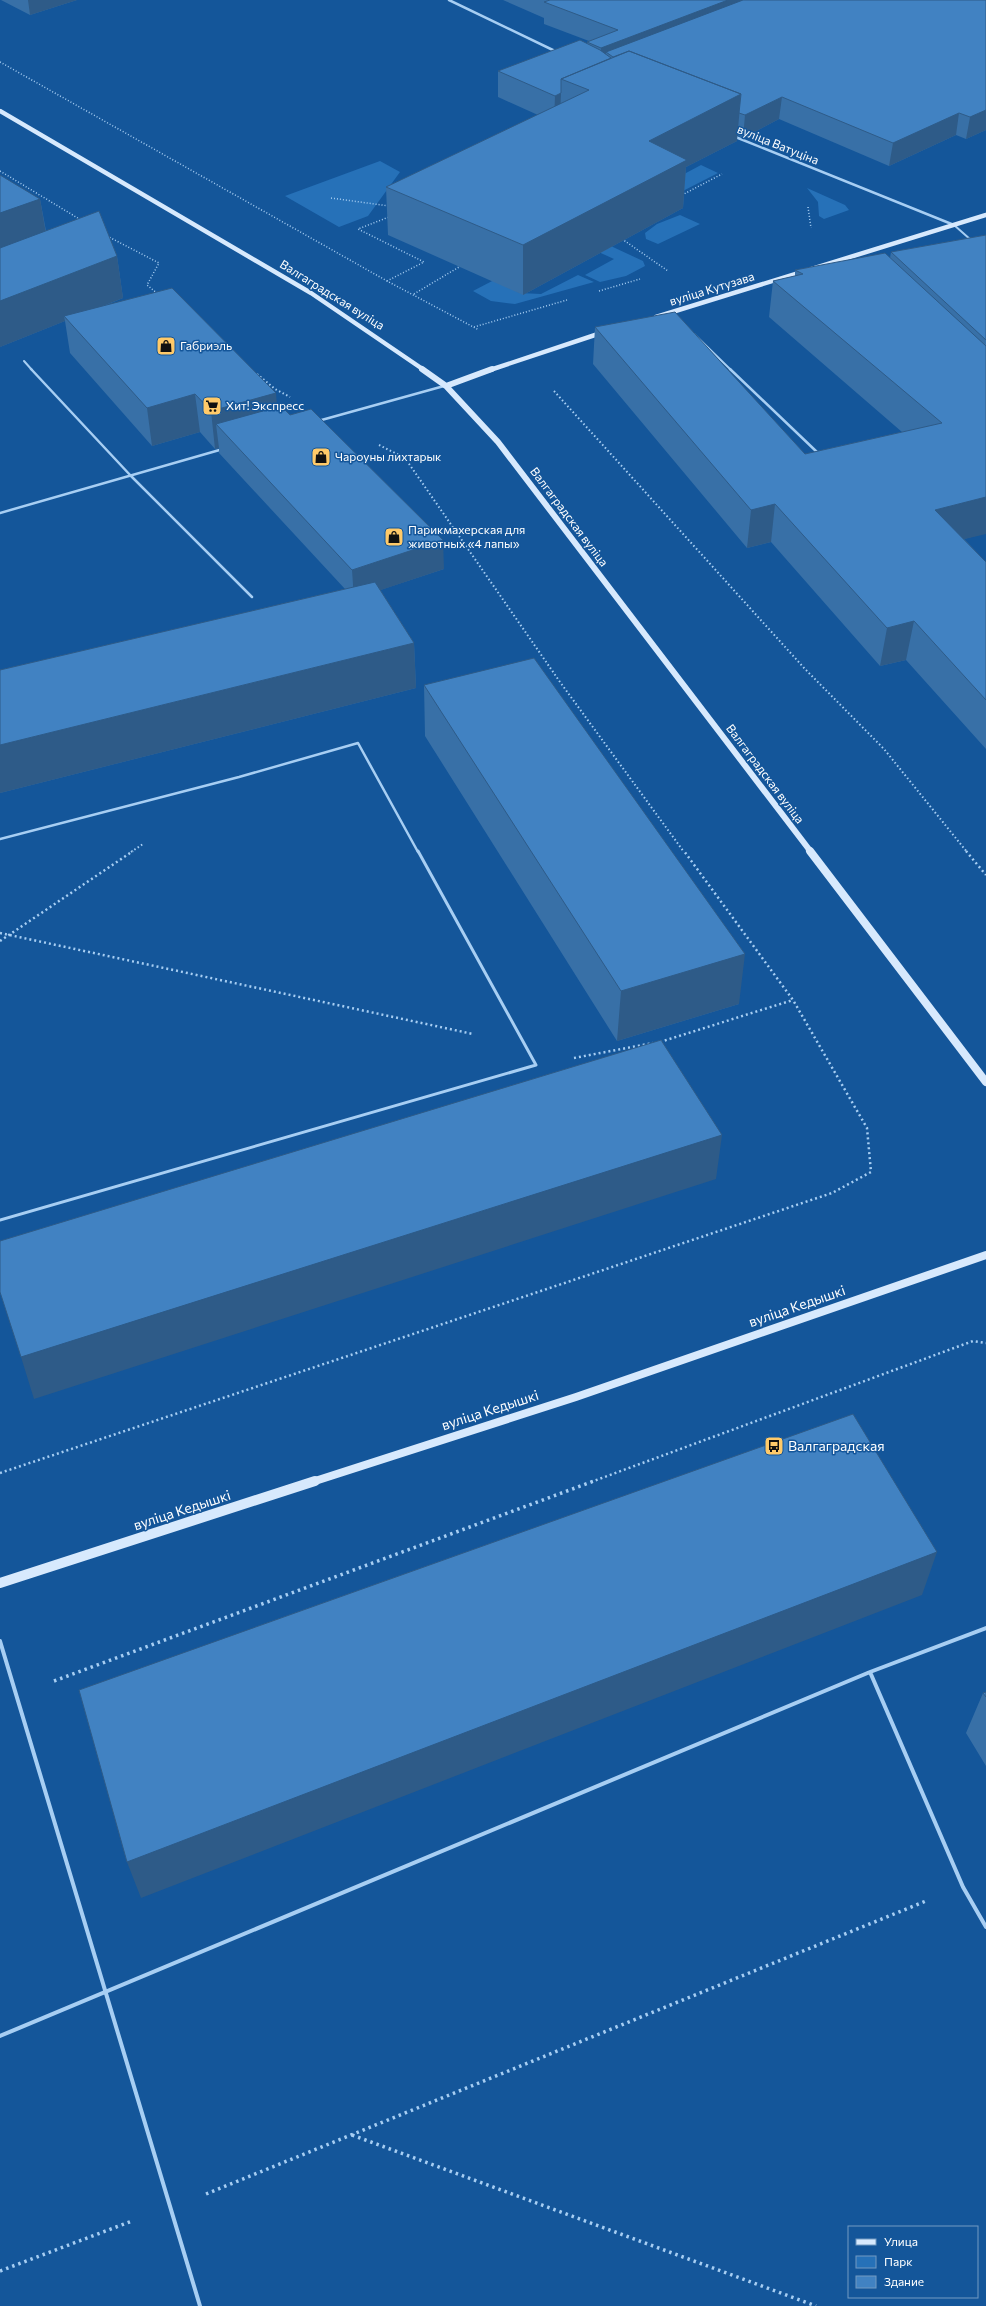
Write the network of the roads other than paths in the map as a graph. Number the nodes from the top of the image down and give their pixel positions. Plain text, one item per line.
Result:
1 (449, 0) edge
2 (564, 56) edge
3 (0, 111) edge
4 (727, 134) dead end
5 (986, 215) edge
6 (954, 225) junction
7 (975, 244) edge
8 (849, 257) junction
9 (855, 262) edge
10 (672, 312) junction
11 (677, 317) edge
12 (649, 318) edge
13 (612, 330) edge
14 (694, 333) edge
15 (24, 361) dead end
16 (446, 386) junction
17 (313, 422) edge
18 (230, 447) edge
19 (818, 453) edge
20 (131, 476) junction
21 (0, 513) edge
22 (252, 597) dead end
23 (0, 840) edge
24 (986, 1082) edge
25 (0, 1220) edge
26 (986, 1255) edge
27 (0, 1583) edge
28 (986, 1628) edge
29 (0, 1642) edge
30 (870, 1672) junction
31 (986, 1928) edge
32 (106, 1993) junction
33 (0, 2036) edge
34 (200, 2306) edge

1 - 2 street
3 - 16 main road, Валгаградская вуліца
4 - 6 street, вуліца Ватуціна
5 - 6 main road, вуліца Кутузава
6 - 7 lane
6 - 8 main road, вуліца Кутузава
8 - 9 lane
8 - 10 main road, вуліца Кутузава
10 - 11 lane
10 - 12 main road, вуліца Кутузава
13 - 16 main road
14 - 19 lane
15 - 20 lane
16 - 17 lane
16 - 24 main road, Валгаградская вуліца
18 - 20 lane
20 - 21 lane
20 - 22 lane
23 - 25 lane
26 - 27 main road, вуліца Кедышкі
28 - 30 lane
29 - 32 lane
30 - 31 lane
30 - 32 lane
32 - 33 lane
32 - 34 lane

